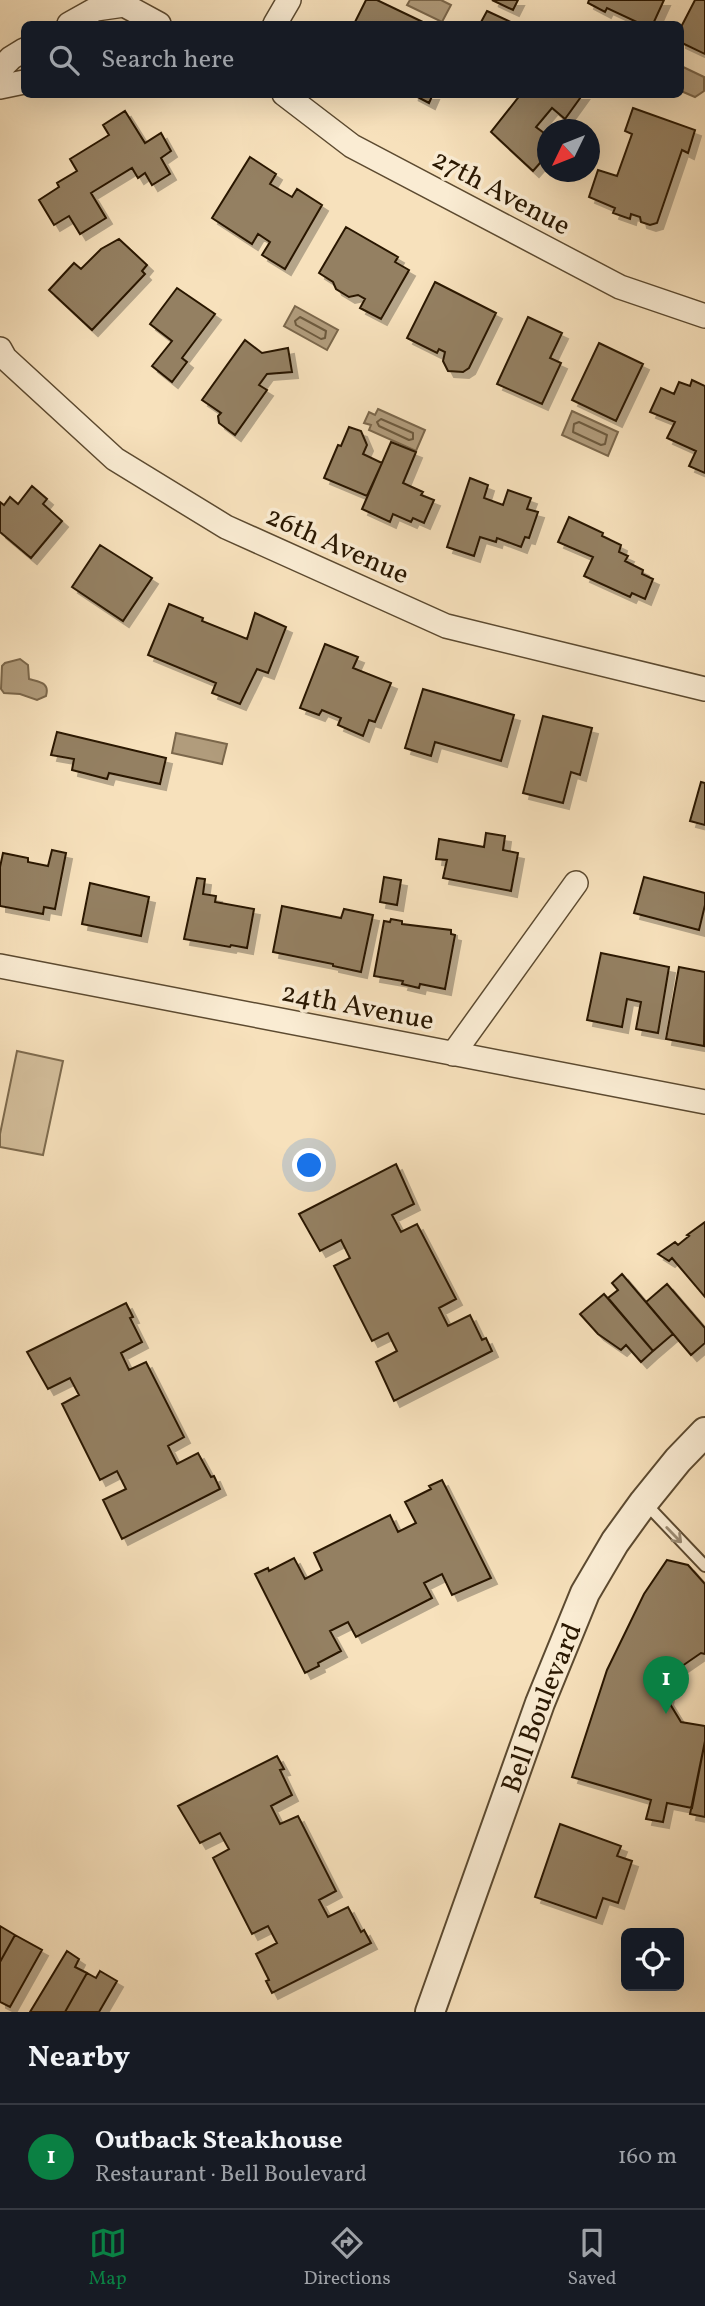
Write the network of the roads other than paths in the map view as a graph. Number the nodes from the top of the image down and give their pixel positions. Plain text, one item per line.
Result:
1 (289, 0) edge
2 (74, 21) edge
3 (148, 21) edge
4 (277, 21) edge
5 (21, 52) edge
6 (0, 69) edge
7 (21, 83) edge
8 (0, 87) edge
9 (289, 98) edge
10 (705, 316) edge
11 (0, 349) edge
12 (703, 682) edge
13 (576, 883) dead end
14 (0, 966) edge
15 (453, 1054) junction
16 (705, 1102) edge
17 (705, 1432) edge
18 (644, 1502) junction
19 (705, 1566) edge
20 (430, 2012) edge

1 - 4 street
2 - 3 street
5 - 6 street
7 - 8 street
9 - 10 street, 27th Avenue
11 - 12 street, 26th Avenue
13 - 15 street
14 - 15 street, 24th Avenue
15 - 16 street, 24th Avenue
17 - 18 street, Bell Boulevard
18 -> 19 lane
18 - 20 street, Bell Boulevard

